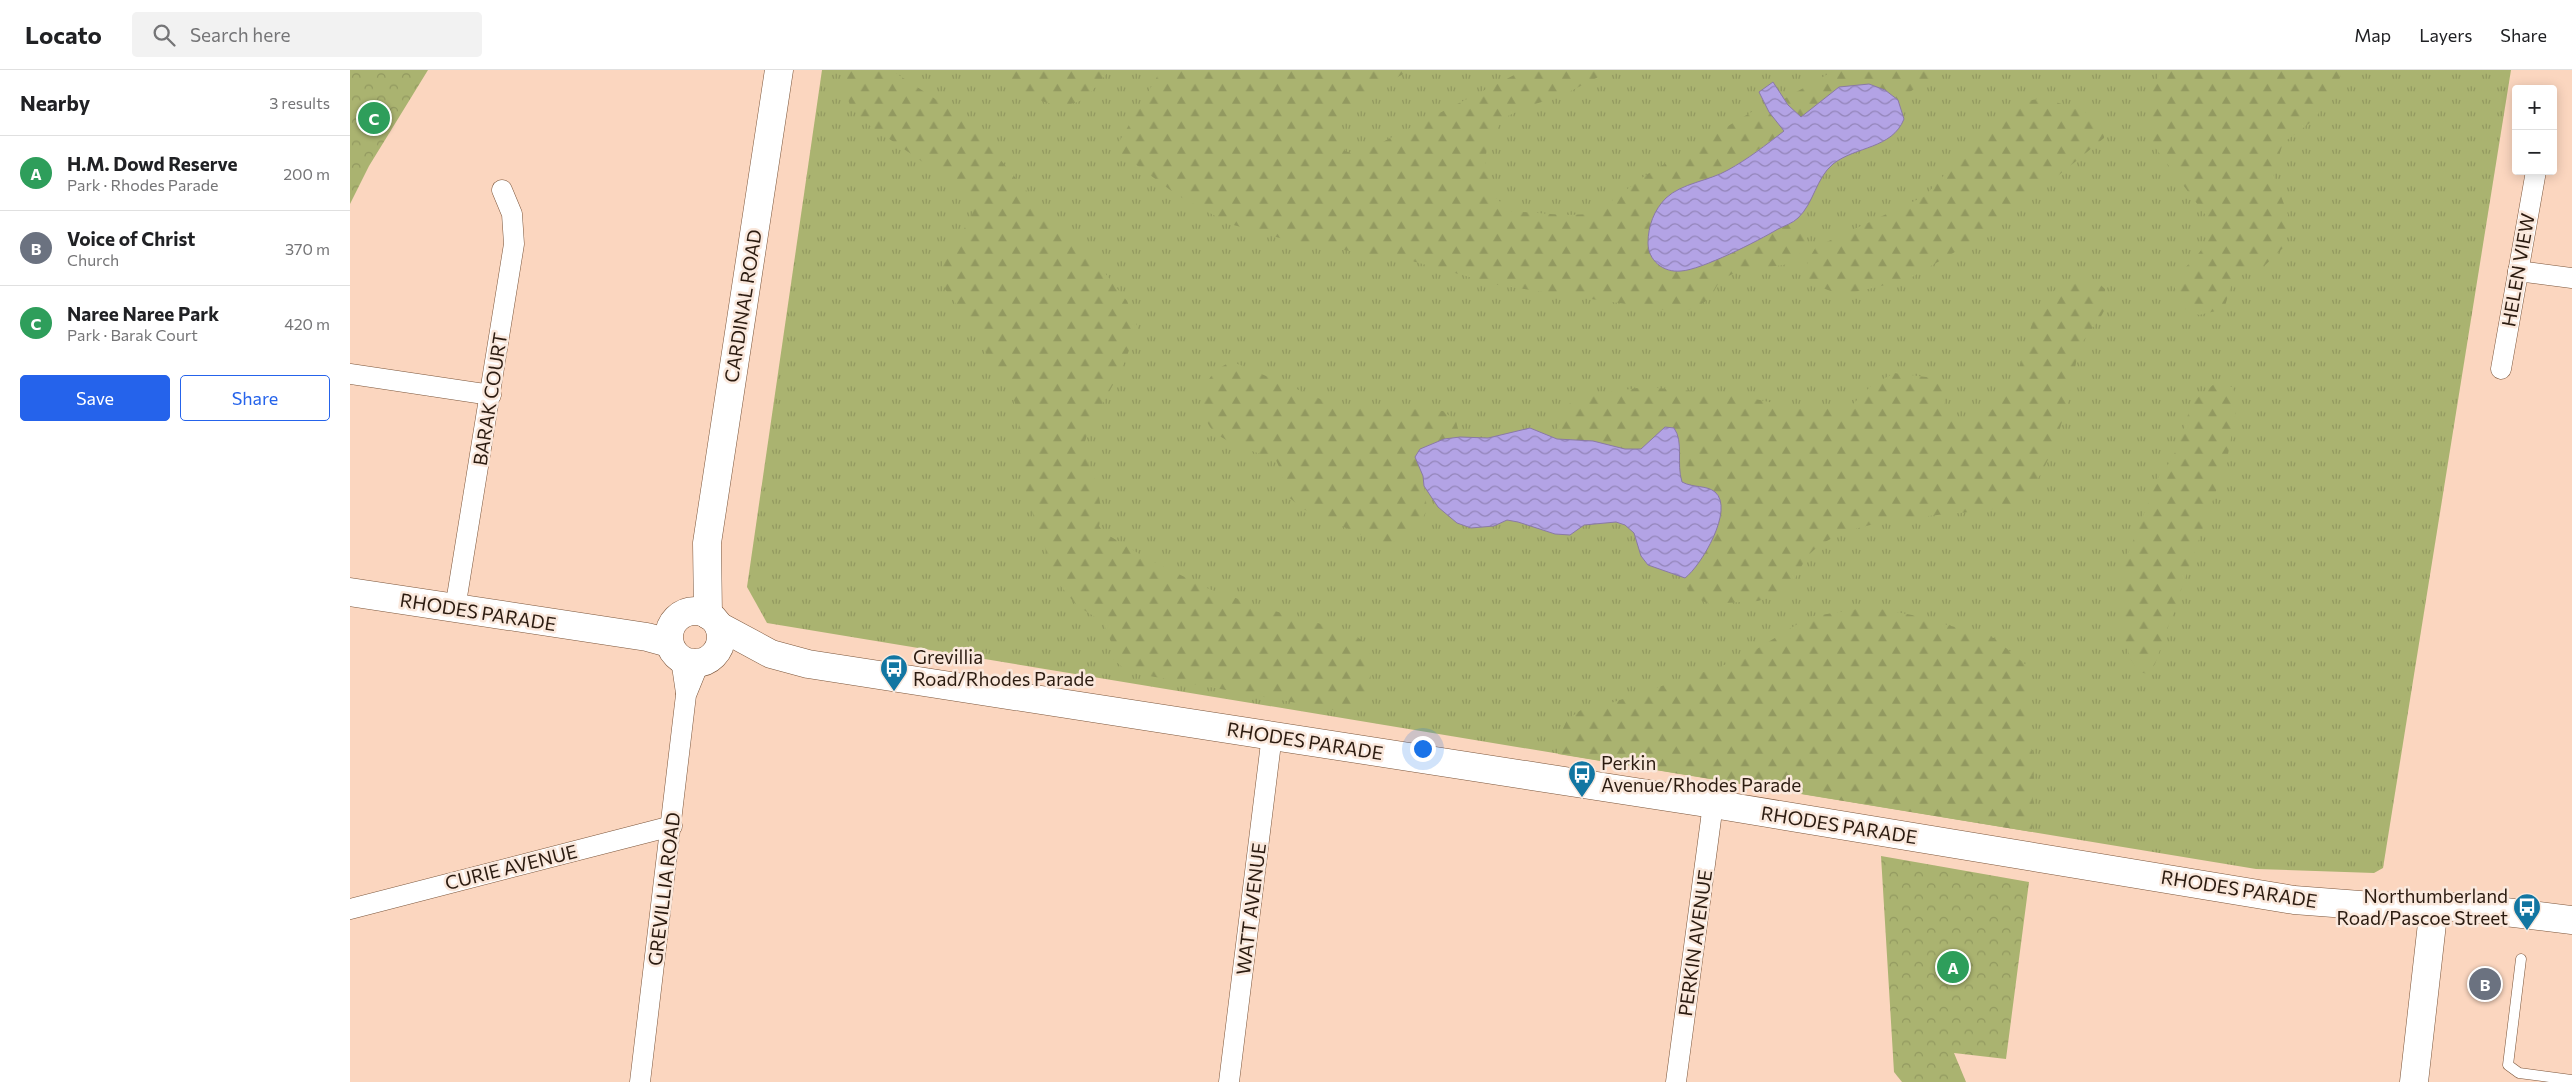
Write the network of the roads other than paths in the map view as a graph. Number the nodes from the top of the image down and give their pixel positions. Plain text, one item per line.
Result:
1 (779, 70) edge
2 (2535, 175) edge
3 (502, 190) dead end
4 (2518, 271) junction
5 (2572, 278) edge
6 (2501, 369) dead end
7 (350, 374) edge
8 (491, 395) junction
9 (350, 592) edge
10 (455, 609) junction
11 (693, 637) junction
12 (1272, 736) junction
13 (1713, 804) junction
14 (672, 826) junction
15 (2434, 906) junction
16 (350, 909) edge
17 (2572, 920) edge
18 (2521, 959) dead end
19 (2572, 1080) edge
20 (640, 1082) edge
21 (1229, 1082) edge
22 (1676, 1082) edge
23 (2414, 1082) edge

1 - 11 main road, CARDINAL ROAD
2 - 4 street, HELEN VIEW
3 - 8 street, BARAK COURT
4 - 5 street
4 - 6 street, HELEN VIEW
7 - 8 street
8 - 10 street, BARAK COURT
9 - 10 main road, RHODES PARADE
10 - 11 main road, RHODES PARADE
11 - 12 main road, RHODES PARADE
11 - 14 street, GREVILLIA ROAD
12 - 13 main road, RHODES PARADE
12 - 21 street, WATT AVENUE
13 - 15 main road, RHODES PARADE
13 - 22 street, PERKIN AVENUE
14 - 16 street, CURIE AVENUE
14 - 20 street, GREVILLIA ROAD
15 - 17 main road, RHODES PARADE
15 - 23 main road
18 - 19 lane

